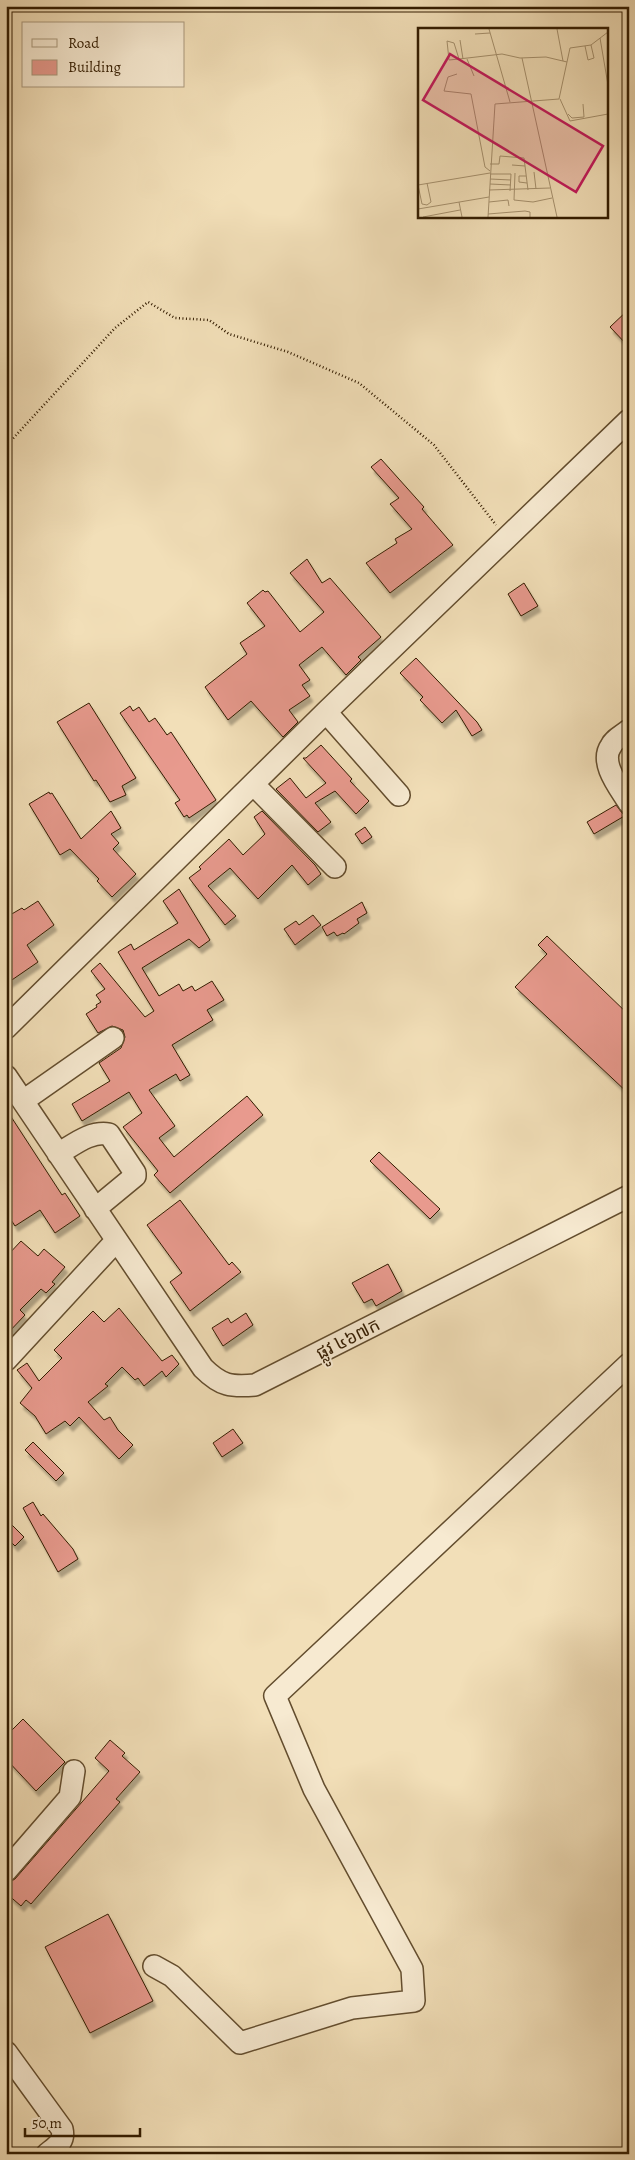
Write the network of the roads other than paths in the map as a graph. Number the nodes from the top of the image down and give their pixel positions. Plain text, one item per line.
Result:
1 (629, 420) edge
2 (326, 712) junction
3 (629, 730) edge
4 (253, 784) junction
5 (399, 794) dead end
6 (629, 803) edge
7 (335, 866) dead end
8 (6, 1028) edge
9 (113, 1038) dead end
10 (6, 1076) edge
11 (23, 1101) junction
12 (58, 1154) junction
13 (629, 1196) edge
14 (95, 1209) junction
15 (116, 1241) junction
16 (6, 1360) edge
17 (629, 1364) edge
18 (74, 1771) dead end
19 (6, 1872) edge
20 (154, 1966) dead end
21 (6, 2052) edge
22 (47, 2154) edge

1 - 2 street
2 - 4 street
2 - 5 street
3 - 6 street
4 - 7 street
4 - 8 street
9 - 11 street
10 - 11 street, ផ្លូវ ៤៦៧ក
11 - 12 street, ផ្លូវ ៤៦៧ក
12 - 14 street, ផ្លូវ ៤៦៧ក
12 - 14 street
13 - 15 street, ផ្លូវ ៤៦៧ក
14 - 15 street, ផ្លូវ ៤៦៧ក
15 - 16 street
17 - 20 street
18 - 19 street
21 - 22 street

